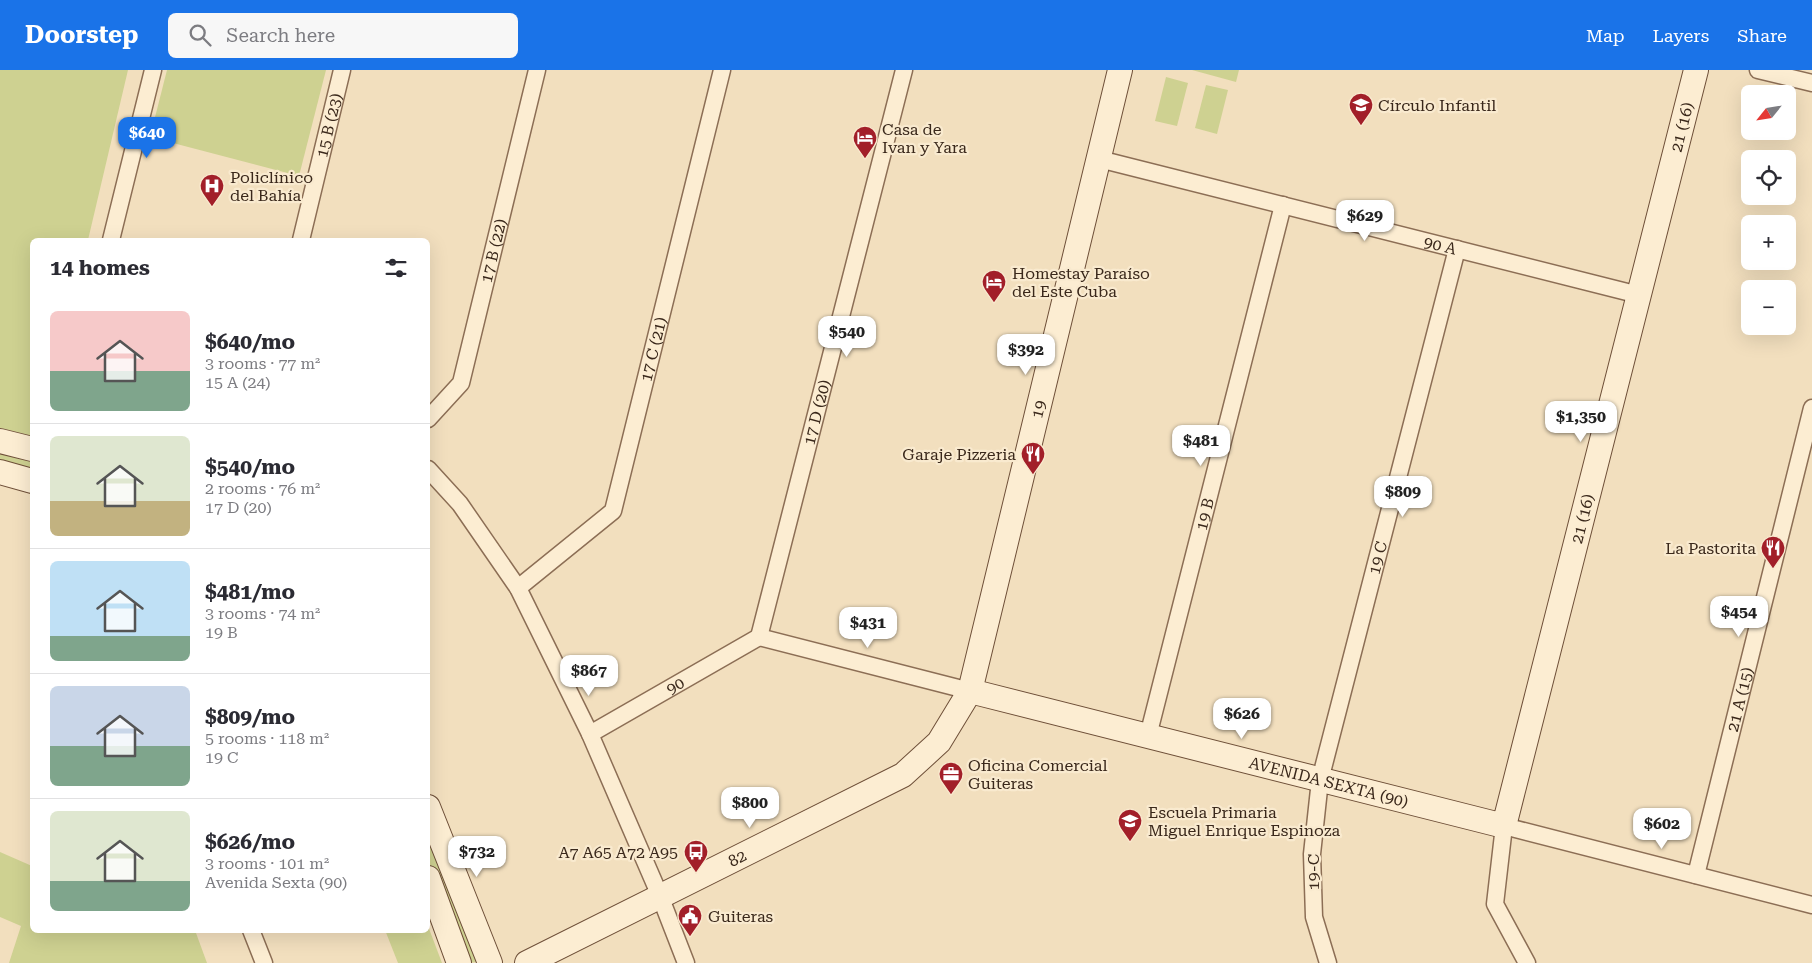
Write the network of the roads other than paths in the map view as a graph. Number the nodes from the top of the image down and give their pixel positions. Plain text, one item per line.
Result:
1 (153, 70) edge
2 (342, 70) edge
3 (537, 70) edge
4 (722, 70) edge
5 (904, 70) edge
6 (1120, 70) edge
7 (1696, 70) edge
8 (1758, 70) edge
9 (1812, 82) edge
10 (1098, 158) junction
11 (1284, 205) junction
12 (111, 238) edge
13 (301, 238) edge
14 (1457, 249) junction
15 (1639, 295) junction
16 (1812, 408) edge
17 (430, 417) edge
18 (0, 441) edge
19 (30, 448) edge
20 (430, 471) edge
21 (0, 472) edge
22 (30, 480) edge
23 (518, 588) junction
24 (759, 637) junction
25 (970, 691) junction
26 (590, 734) junction
27 (1148, 736) junction
28 (1320, 780) junction
29 (430, 812) edge
30 (1504, 826) junction
31 (1696, 875) junction
32 (430, 883) edge
33 (660, 896) junction
34 (1812, 904) edge
35 (252, 933) edge
36 (264, 963) edge
37 (459, 963) edge
38 (490, 963) edge
39 (527, 963) edge
40 (686, 963) edge
41 (1328, 963) edge
42 (1526, 963) edge

1 - 12 street
2 - 13 street, 15 B (23)
3 - 17 street, 17 B (22)
4 - 23 street, 17 C (21)
5 - 24 street, 17 D (20)
6 - 10 street, 19
7 - 15 street, 21 (16)
8 - 9 street
10 - 11 street, 90 A
10 - 25 street, 19
11 - 14 street, 90 A
11 - 27 street, 19 B
14 - 15 street, 90 A
14 - 28 street, 19 C
15 - 30 street, 21 (16)
16 - 31 street, 21 A (15)
18 - 19 street
20 - 23 street
21 - 22 street
23 - 26 street
24 - 25 street, AVENIDA SEXTA (90)
24 - 26 street, 90
25 - 27 street, AVENIDA SEXTA (90)
25 - 33 street, 82
26 - 33 street
27 - 28 street, AVENIDA SEXTA (90)
28 - 30 street, AVENIDA SEXTA (90)
28 - 41 street, 19-C
29 - 38 street
30 - 31 street, AVENIDA SEXTA (90)
30 - 42 street, 21 (16)
31 - 34 street, AVENIDA SEXTA (90)
32 - 37 street
33 - 39 street, 82
33 - 40 street
35 - 36 street

